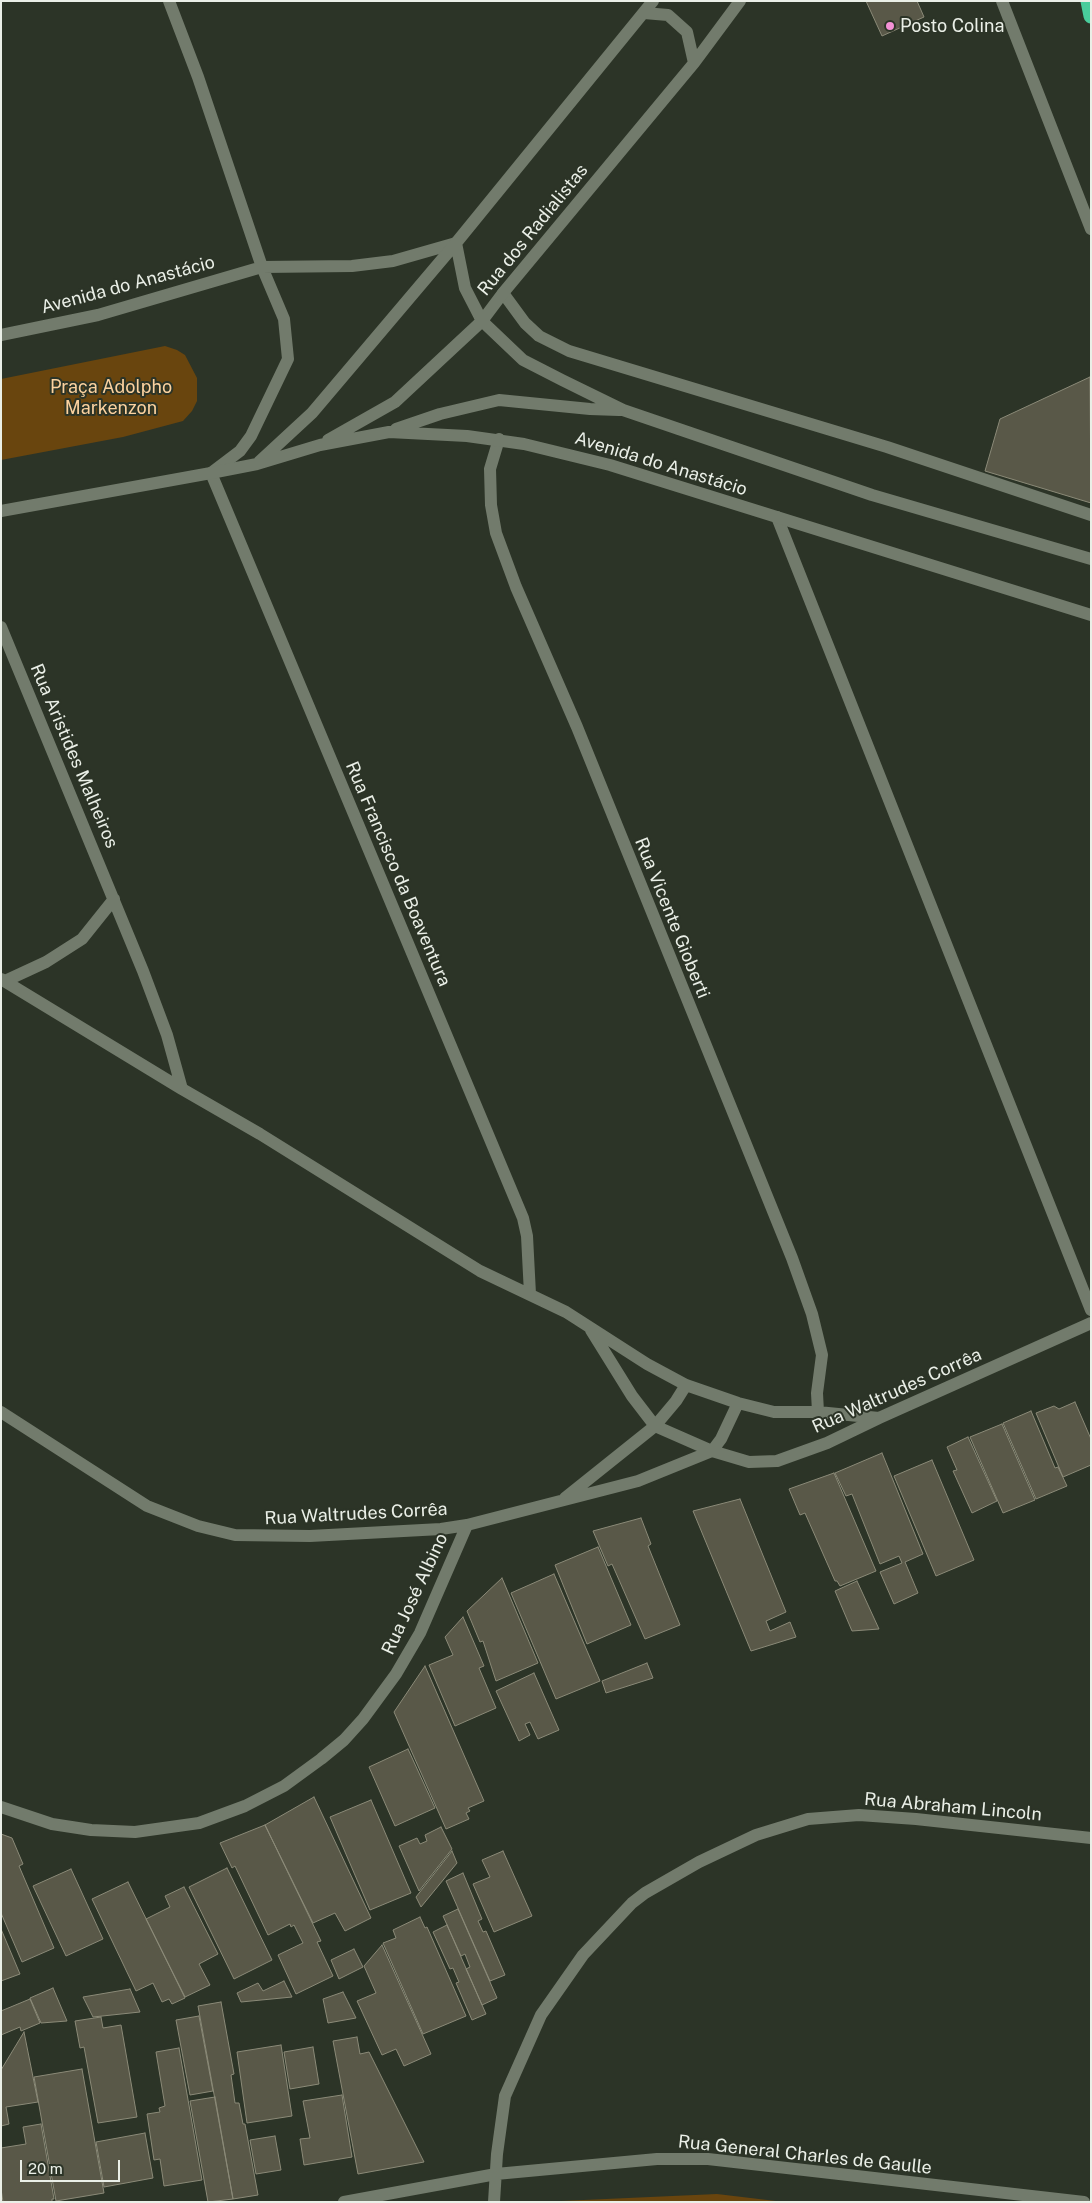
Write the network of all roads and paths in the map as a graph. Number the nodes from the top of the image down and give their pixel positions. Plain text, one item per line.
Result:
1 (169, 1) edge
2 (653, 1) edge
3 (740, 1) edge
4 (1002, 1) edge
5 (1088, 1) edge
6 (644, 13) junction
7 (1091, 16) edge
8 (694, 63) junction
9 (1091, 228) edge
10 (456, 243) junction
11 (262, 266) junction
12 (503, 293) junction
13 (482, 321) junction
14 (1, 335) edge
15 (623, 410) junction
16 (389, 432) junction
17 (499, 439) junction
18 (320, 445) junction
19 (257, 464) junction
20 (211, 473) junction
21 (1, 511) edge
22 (1091, 515) edge
23 (777, 518) junction
24 (1091, 559) edge
25 (1091, 615) edge
26 (1, 627) edge
27 (114, 899) junction
28 (3, 980) edge
29 (182, 1089) junction
30 (530, 1294) junction
31 (1091, 1310) edge
32 (1091, 1322) edge
33 (589, 1326) junction
34 (686, 1385) junction
35 (738, 1403) junction
36 (1, 1412) edge
37 (818, 1412) junction
38 (879, 1418) junction
39 (655, 1426) junction
40 (712, 1451) junction
41 (561, 1501) junction
42 (467, 1525) junction
43 (1, 1807) edge
44 (1091, 1838) edge
45 (496, 2174) junction
46 (344, 2202) edge
47 (494, 2202) edge
48 (1084, 2202) edge

1 - 11 street
2 - 6 street
3 - 8 street, Rua dos Radialistas
4 - 9 street
5 - 7 highway
6 - 8 street
6 - 10 street
8 - 12 street, Rua dos Radialistas
10 - 11 street, Avenida do Anastácio
10 - 13 street
10 - 19 street
11 - 14 street, Avenida do Anastácio
11 - 20 street, Avenida do Anastácio
12 - 13 street, Rua dos Radialistas
12 - 22 street
13 - 15 street
13 - 18 street, Rua dos Radialistas
15 - 16 street
15 - 24 street
16 - 17 street, Avenida do Anastácio
16 - 18 street, Avenida do Anastácio
17 - 23 street, Avenida do Anastácio
17 - 37 street, Rua Vicente Gioberti
18 - 19 street, Avenida do Anastácio
19 - 20 street, Avenida do Anastácio
20 - 21 street, Avenida do Anastácio
20 - 30 street, Rua Francisco da Boaventura
23 - 25 street, Avenida do Anastácio
23 - 31 street
26 - 27 street, Rua Aristides Malheiros
27 - 28 street
27 - 29 street, Rua Aristides Malheiros
28 - 29 street
29 - 30 street
30 - 33 street
32 - 38 street, Rua Waltrudes Corrêa
33 - 34 street
33 - 39 street, Rua Waltrudes Corrêa
34 - 35 street
34 - 39 street
35 - 37 street
35 - 40 street
36 - 42 street, Rua Waltrudes Corrêa
37 - 38 street
38 - 40 street, Rua Waltrudes Corrêa
39 - 40 street, Rua Waltrudes Corrêa
39 - 41 street, Rua Waltrudes Corrêa
40 - 41 street, Rua Waltrudes Corrêa
41 - 42 street, Rua Waltrudes Corrêa
42 - 43 street, Rua José Albino
44 - 45 street, Rua Abraham Lincoln
45 - 46 street, Rua General Charles de Gaulle
45 - 47 street, Rua Abraham Lincoln
45 - 48 street, Rua General Charles de Gaulle

